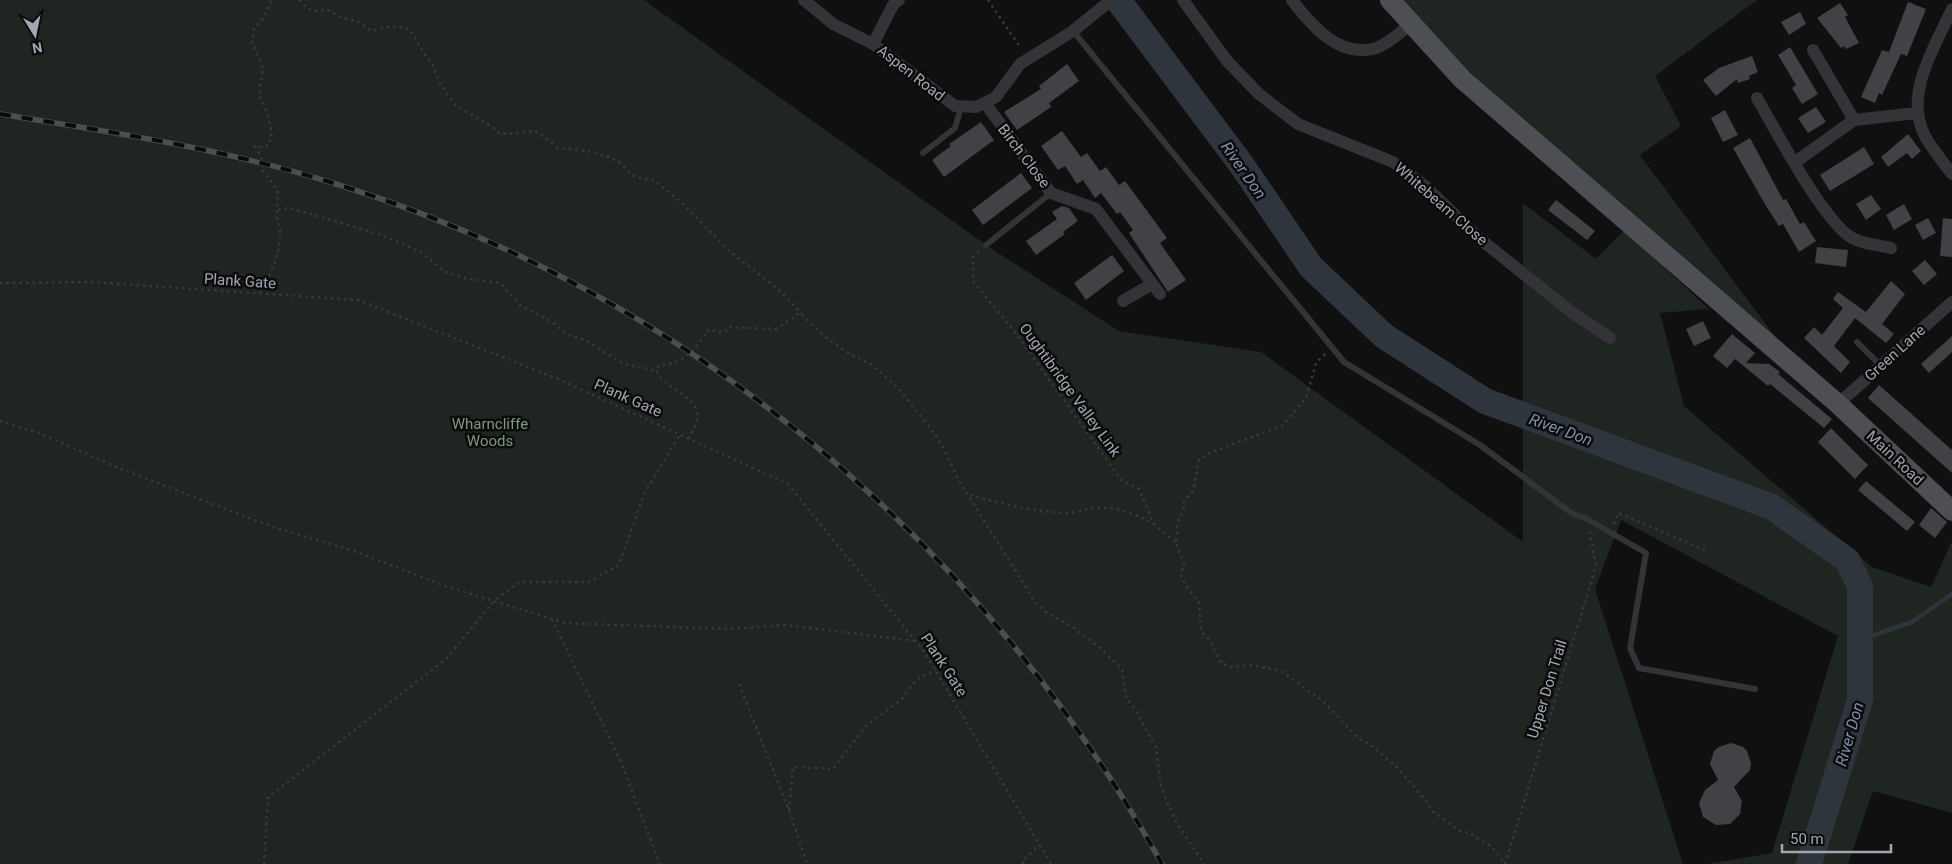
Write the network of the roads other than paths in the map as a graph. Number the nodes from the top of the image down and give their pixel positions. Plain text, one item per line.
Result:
1 (804, 0) edge
2 (899, 0) edge
3 (1111, 0) edge
4 (1183, 0) edge
5 (1292, 0) edge
6 (1390, 0) edge
7 (1952, 9) edge
8 (1412, 24) junction
9 (1077, 28) junction
10 (873, 44) junction
11 (1812, 50) dead end
12 (1757, 98) dead end
13 (985, 103) junction
14 (961, 107) junction
15 (1917, 113) junction
16 (1854, 120) junction
17 (923, 153) dead end
18 (1794, 163) junction
19 (1952, 174) edge
20 (1051, 193) junction
21 (986, 245) road end
22 (1891, 248) dead end
23 (1123, 301) dead end
24 (1952, 302) edge
25 (1610, 338) dead end
26 (1857, 342) dead end
27 (1881, 366) junction
28 (1838, 404) junction
29 (1952, 512) edge
30 (1755, 689) dead end

1 - 10 street, Aspen Road
2 - 10 street
3 - 9 street
4 - 25 street, Whitebeam Close
5 - 8 street
6 - 8 main road, Main Road
7 - 15 street
8 - 28 main road, Main Road
9 - 13 street
9 - 30 lane
10 - 14 street, Aspen Road
11 - 16 street
12 - 18 street
13 - 14 street, Aspen Road
13 - 20 street, Birch Close
14 - 17 lane
15 - 16 street
15 - 19 street
16 - 18 street
18 - 22 street
20 - 21 lane
20 - 23 street, Birch Close
24 - 27 street, Green Lane
26 - 27 lane
27 - 28 street, Green Lane
28 - 29 main road, Main Road

